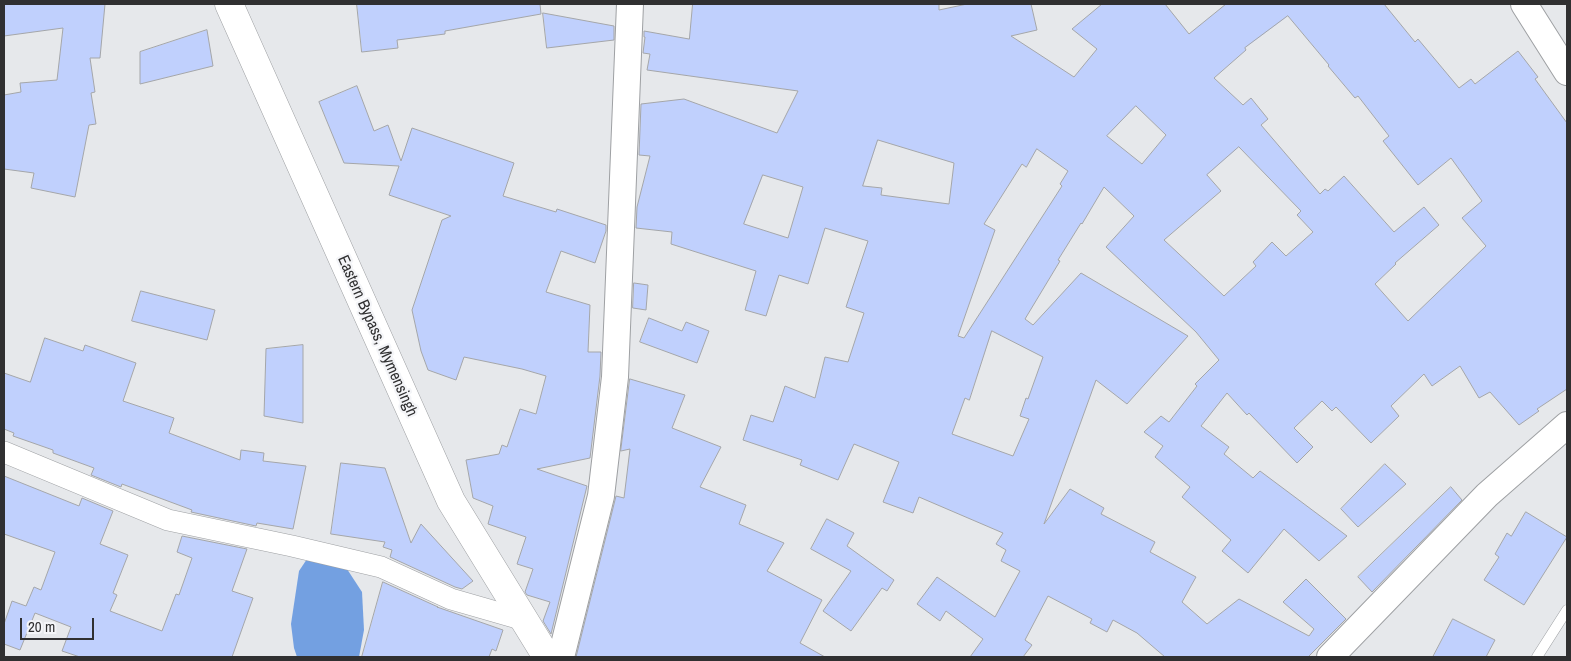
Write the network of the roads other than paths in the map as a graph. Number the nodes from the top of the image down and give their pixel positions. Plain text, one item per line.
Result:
1 (229, 4) edge
2 (630, 4) edge
3 (1524, 4) edge
4 (1567, 72) edge
5 (1567, 425) edge
6 (4, 452) edge
7 (1567, 610) edge
8 (524, 620) junction
9 (547, 657) edge
10 (561, 657) edge
11 (1330, 657) edge
12 (1537, 657) edge

1 - 8 highway, Eastern Bypass, Mymensingh
2 - 10 street
3 - 4 street
5 - 11 street
6 - 8 street
7 - 12 lane
8 - 9 highway, Eastern Bypass, Mymensingh

